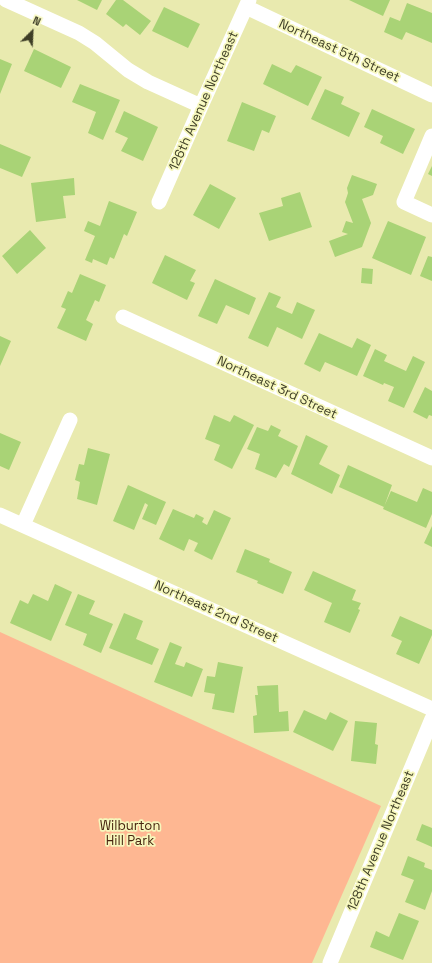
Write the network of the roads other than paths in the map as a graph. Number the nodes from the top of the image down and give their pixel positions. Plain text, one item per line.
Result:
1 (6, 0) edge
2 (248, 4) edge
3 (432, 95) edge
4 (201, 106) junction
5 (432, 136) edge
6 (160, 202) dead end
7 (432, 215) edge
8 (123, 317) dead end
9 (70, 420) dead end
10 (432, 458) edge
11 (0, 515) edge
12 (23, 525) junction
13 (432, 709) edge
14 (432, 719) edge
15 (330, 963) edge

1 - 4 street
2 - 3 street, Northeast 5th Street
2 - 4 street, 126th Avenue Northeast
4 - 6 street, 126th Avenue Northeast
5 - 7 street
8 - 10 street, Northeast 3rd Street
9 - 12 street
11 - 12 street, Northeast 2nd Street
12 - 13 street, Northeast 2nd Street
14 - 15 street, 128th Avenue Northeast

